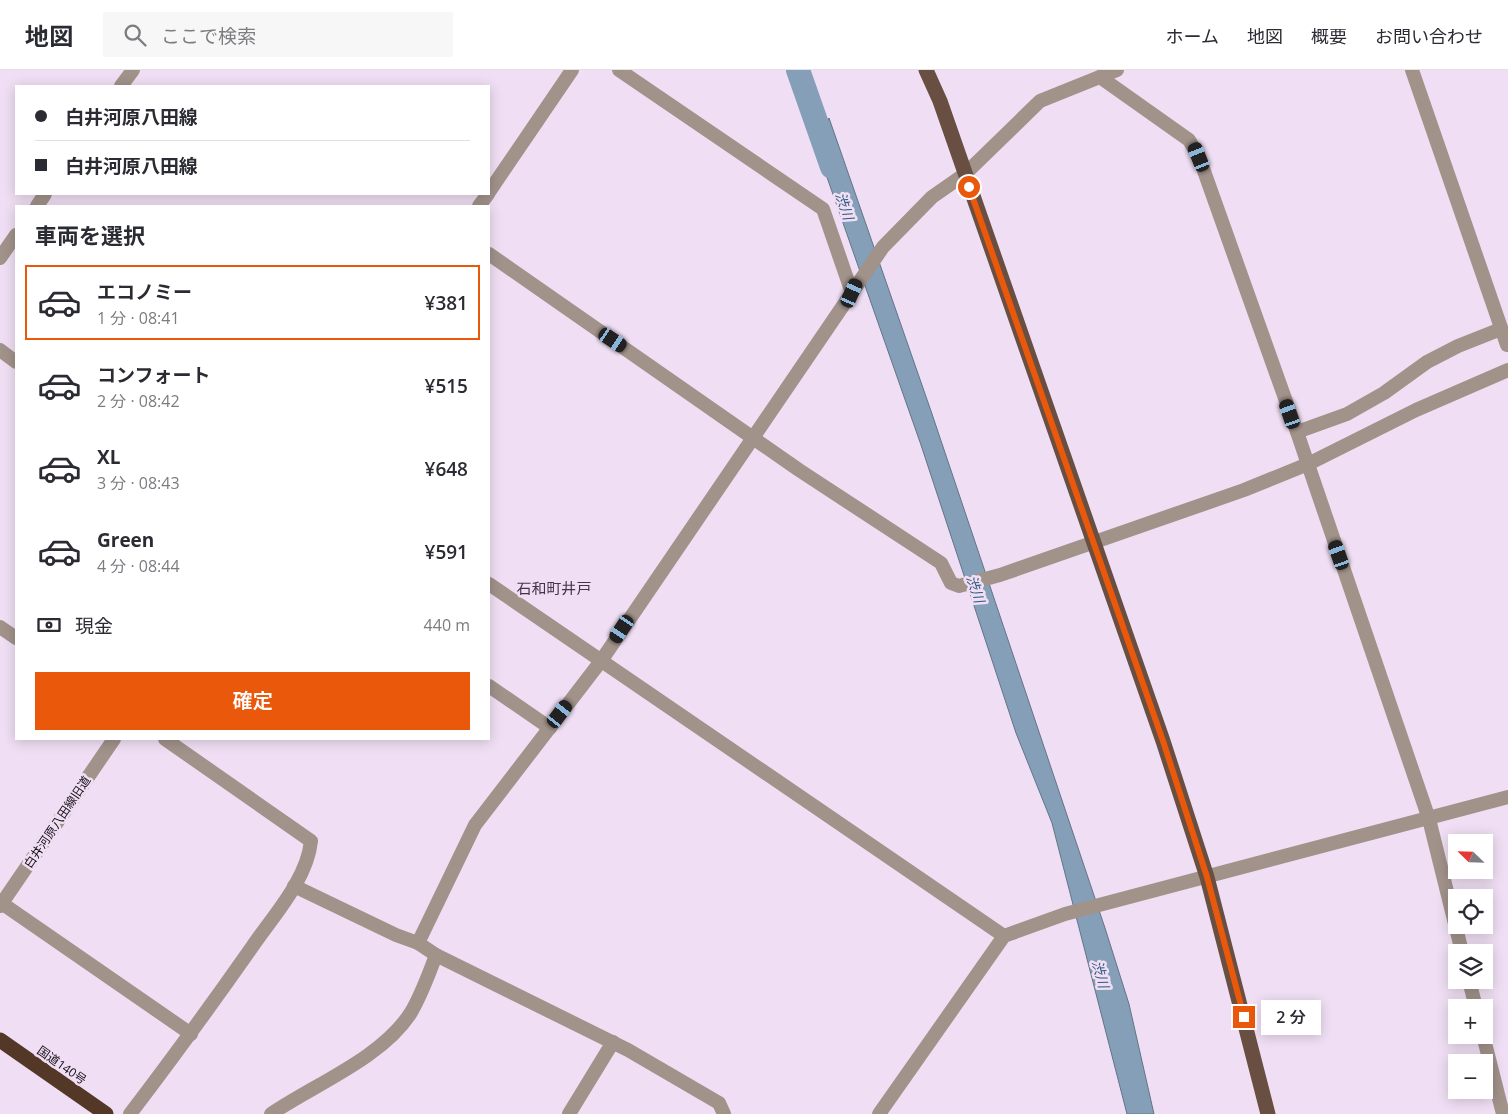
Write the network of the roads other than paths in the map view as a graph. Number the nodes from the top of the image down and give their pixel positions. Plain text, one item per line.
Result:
1 (133, 70) edge
2 (572, 70) edge
3 (619, 70) edge
4 (926, 70) edge
5 (1117, 70) edge
6 (1412, 70) edge
7 (1100, 77) junction
8 (122, 85) edge
9 (965, 174) junction
10 (490, 190) edge
11 (15, 237) edge
12 (5, 254) edge
13 (490, 255) edge
14 (855, 287) junction
15 (1501, 329) junction
16 (1507, 345) dead end
17 (0, 350) edge
18 (15, 361) edge
19 (1508, 370) edge
20 (1297, 432) junction
21 (752, 436) junction
22 (1308, 464) junction
23 (1093, 542) junction
24 (490, 585) edge
25 (0, 627) edge
26 (15, 637) edge
27 (600, 661) junction
28 (490, 687) edge
29 (550, 728) junction
30 (113, 740) edge
31 (166, 740) edge
32 (1508, 798) edge
33 (1429, 819) junction
34 (1207, 877) junction
35 (294, 886) junction
36 (1, 904) edge
37 (1004, 936) junction
38 (418, 943) junction
39 (1460, 944) edge
40 (436, 954) junction
41 (191, 1034) junction
42 (0, 1040) edge
43 (613, 1042) junction
44 (1485, 1044) edge
45 (106, 1114) edge
46 (130, 1114) edge
47 (271, 1114) edge
48 (569, 1114) edge
49 (724, 1114) edge
50 (879, 1114) edge
51 (1268, 1114) edge
52 (1503, 1114) edge

1 - 8 street
2 - 10 street
3 - 14 street
4 - 9 main road
5 - 7 street
6 - 15 street
7 - 9 street
7 - 20 street
9 - 14 street
9 - 23 main road
11 - 12 street
13 - 21 street
14 - 21 street
15 - 16 street
15 - 20 street
17 - 18 street
19 - 22 street
20 - 22 street
21 - 23 street
21 - 27 street
22 - 23 street
22 - 33 street
23 - 34 main road
24 - 27 street
25 - 26 street
27 - 29 street
27 - 37 street
28 - 29 street
29 - 38 street
30 - 36 street, 白井河原八田線旧道
31 - 35 street
32 - 33 street
33 - 34 street
33 - 39 street
34 - 37 street
34 - 51 main road
35 - 38 street
35 - 41 street
36 - 41 street
37 - 50 street
38 - 40 street
40 - 43 street
40 - 47 street
41 - 46 street
42 - 45 highway, 国道140号
43 - 48 street
43 - 49 street
44 - 52 street

